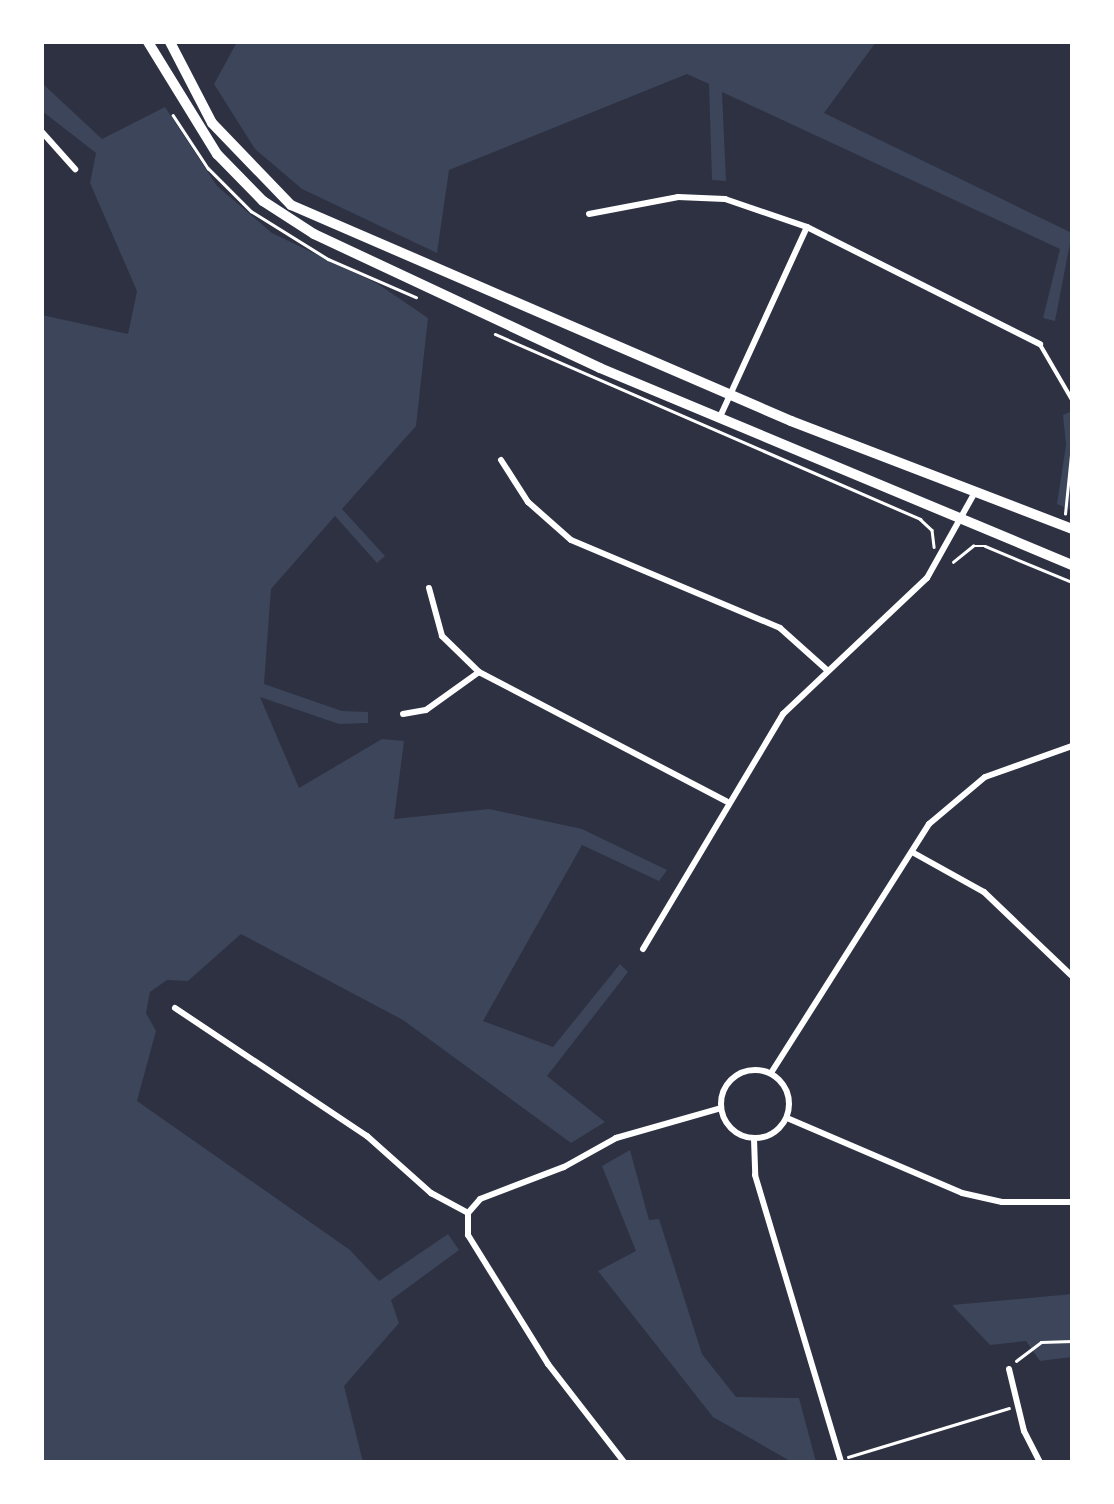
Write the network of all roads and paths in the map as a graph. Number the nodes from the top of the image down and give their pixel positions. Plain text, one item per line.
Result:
1 (148, 42) edge
2 (170, 42) edge
3 (42, 132) edge
4 (75, 169) dead end
5 (589, 214) dead end
6 (807, 227) junction
7 (1040, 344) joint
8 (730, 396) junction
9 (1072, 399) edge
10 (719, 419) junction
11 (1072, 444) edge
12 (501, 460) dead end
13 (974, 494) junction
14 (963, 519) junction
15 (1061, 525) junction
16 (1072, 529) edge
17 (953, 562) dead end
18 (1072, 565) edge
19 (1072, 582) edge
20 (429, 588) dead end
21 (827, 670) junction
22 (480, 672) junction
23 (403, 714) dead end
24 (1071, 749) edge
25 (726, 801) junction
26 (912, 852) junction
27 (643, 950) dead end
28 (1072, 976) edge
29 (175, 1008) dead end
30 (771, 1073) junction
31 (721, 1108) junction
32 (788, 1118) junction
33 (754, 1139) junction
34 (1072, 1202) edge
35 (468, 1213) junction
36 (1072, 1341) edge
37 (1009, 1369) joint
38 (1016, 1406) junction
39 (841, 1460) edge
40 (624, 1462) edge
41 (1040, 1462) edge

1 - 10 main road
2 - 8 main road
3 - 4 street
5 - 6 street
6 - 7 street
6 - 8 street
7 - 9 lane
8 - 10 street
8 - 13 main road
10 - 14 main road
11 - 15 path
12 - 21 street
13 - 14 street
13 - 15 main road
14 - 18 main road
14 - 21 street
15 - 16 main road
17 - 19 path
20 - 22 street
21 - 25 street
22 - 23 street
22 - 25 street
24 - 26 street
25 - 27 street
26 - 28 street
26 - 30 street
29 - 35 street
30 - 31 street
30 - 32 street
31 - 33 street
31 - 35 street
32 - 33 street
32 - 34 street
33 - 39 street
35 - 40 street
36 - 37 path
37 - 38 street
38 - 39 path
38 - 41 street

